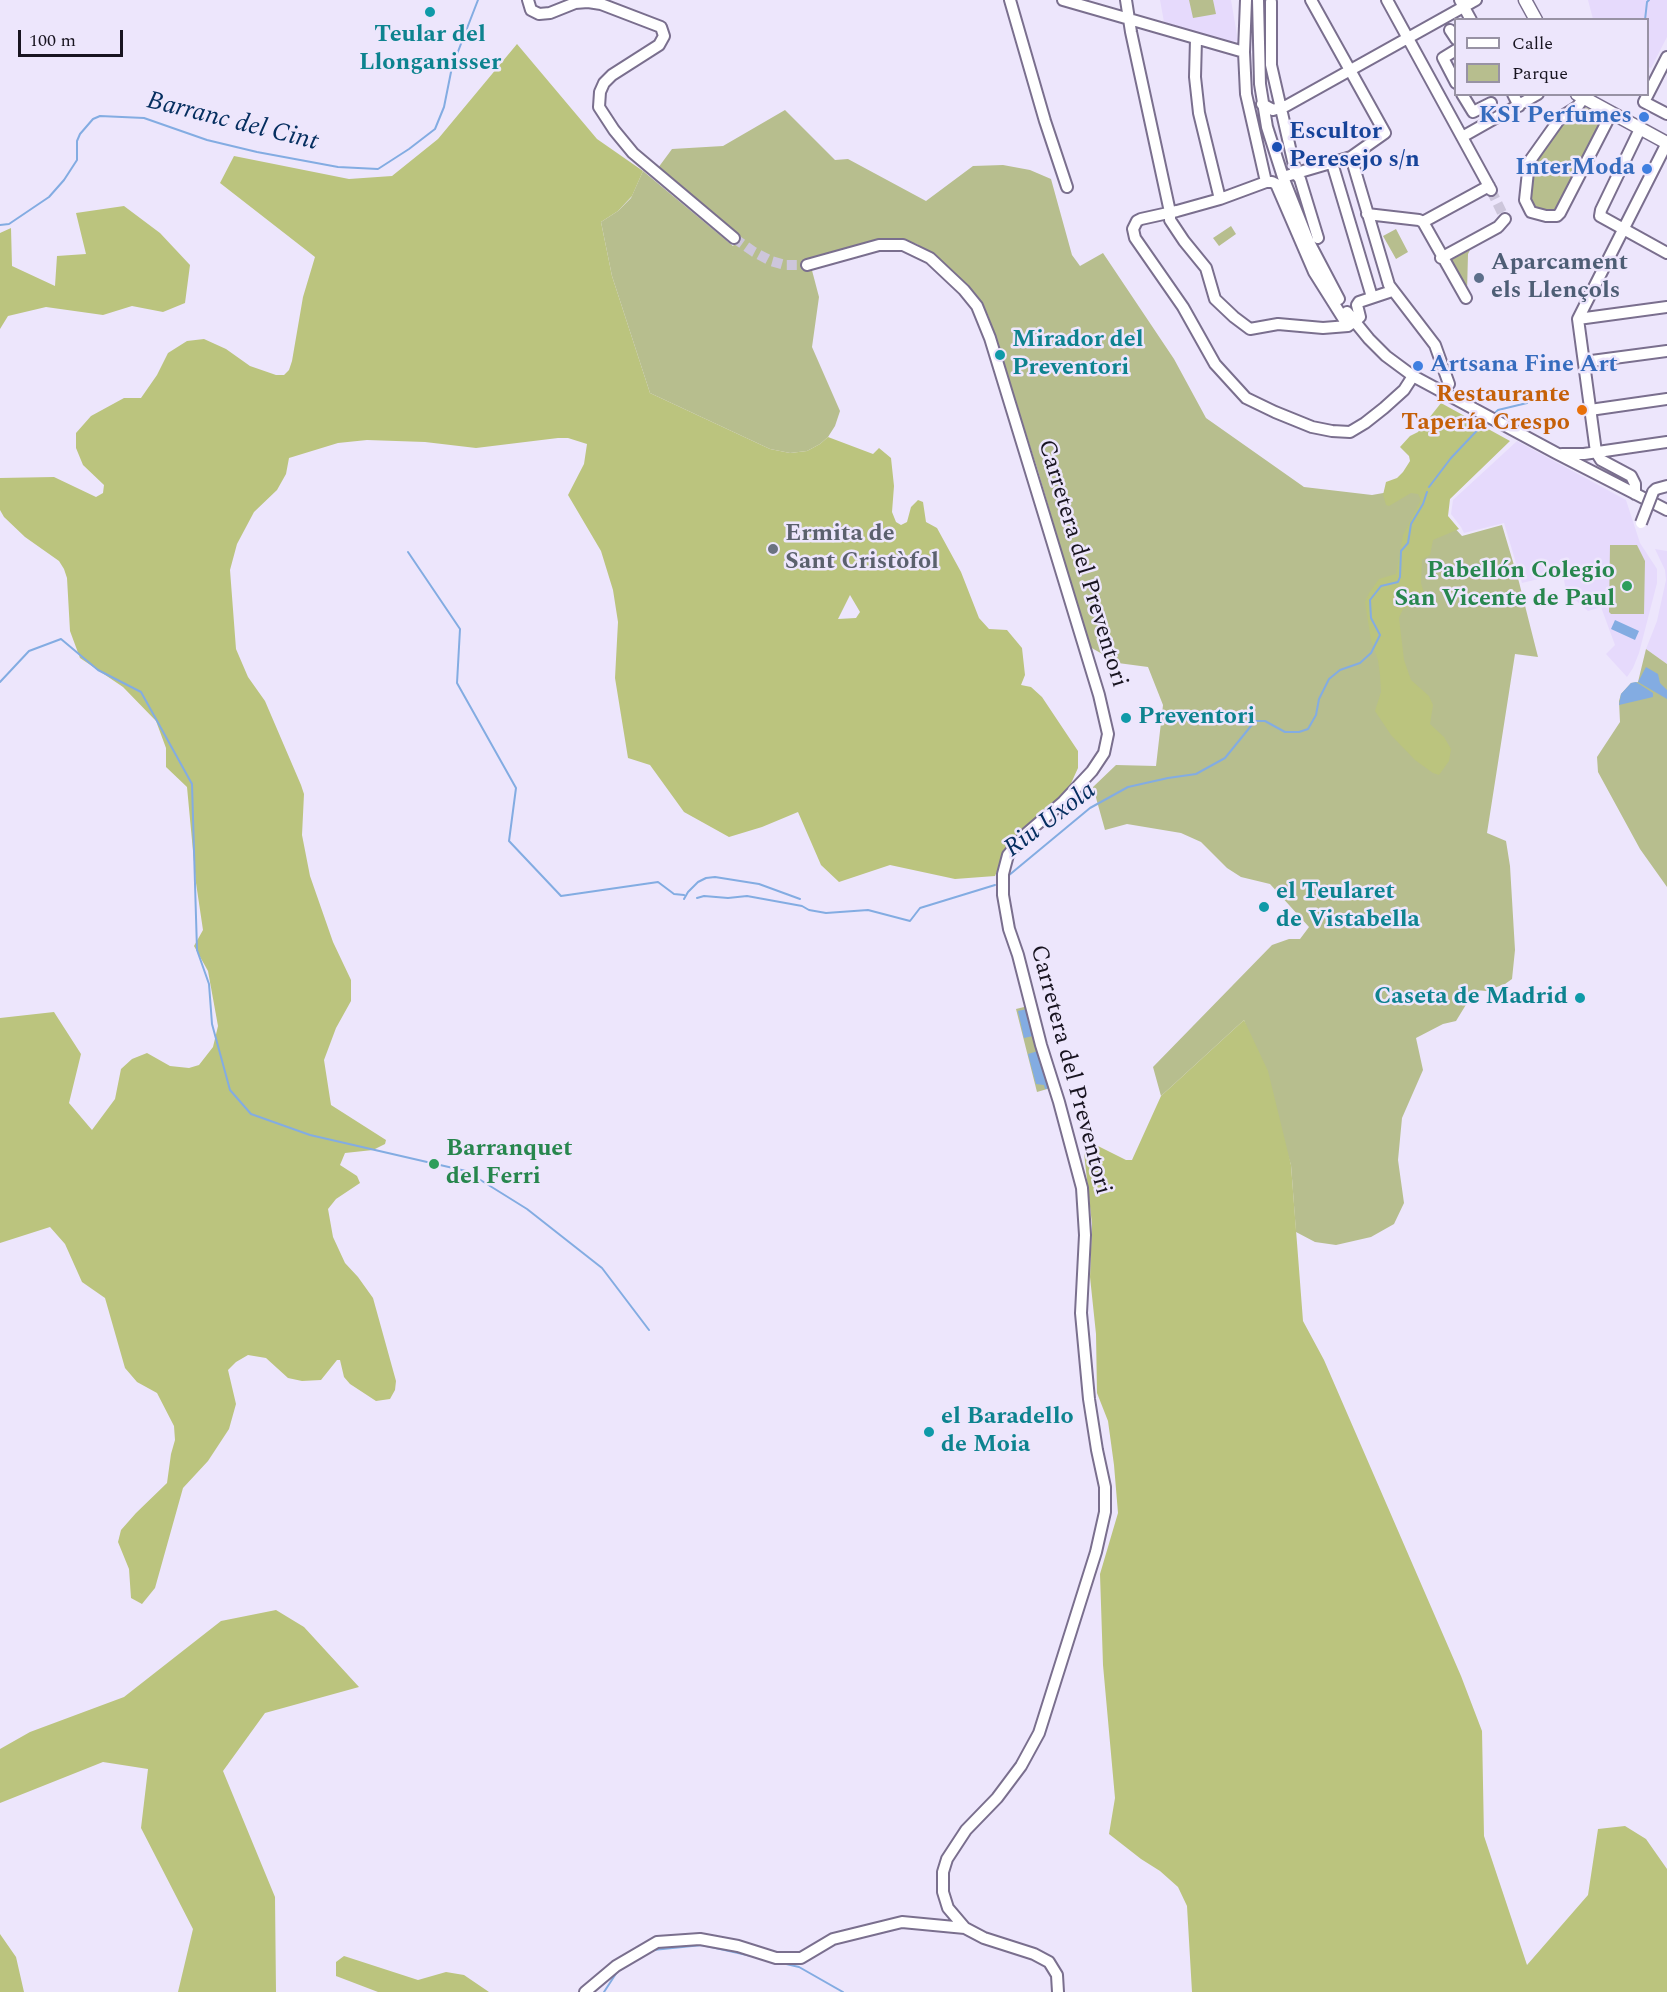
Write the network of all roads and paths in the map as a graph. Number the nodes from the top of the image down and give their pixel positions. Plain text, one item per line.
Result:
1 (528, 0) edge
2 (1010, 0) edge
3 (1064, 0) edge
4 (1126, 0) edge
5 (1246, 0) edge
6 (1311, 0) edge
7 (1387, 0) edge
8 (1476, 0) edge
9 (1525, 0) edge
10 (1271, 1) edge
11 (1258, 2) edge
12 (1462, 3) edge
13 (1470, 18) edge
14 (1535, 18) edge
15 (1130, 20) junction
16 (1449, 27) edge
17 (1408, 38) junction
18 (1196, 39) junction
19 (1454, 51) edge
20 (1244, 52) junction
21 (1667, 57) edge
22 (1350, 70) junction
23 (1454, 81) edge
24 (1649, 92) edge
25 (1463, 96) edge
26 (1514, 96) edge
27 (1535, 96) edge
28 (1647, 96) edge
29 (1580, 97) edge
30 (1262, 104) junction
31 (1519, 106) junction
32 (1493, 107) edge
33 (1277, 110) junction
34 (1611, 114) junction
35 (1667, 114) edge
36 (1266, 122) junction
37 (1640, 129) junction
38 (1462, 137) junction
39 (1667, 143) edge
40 (1351, 157) junction
41 (1332, 163) junction
42 (1296, 174) junction
43 (1283, 177) junction
44 (1269, 182) junction
45 (1067, 187) dead end
46 (1220, 199) junction
47 (1170, 212) junction
48 (1367, 214) junction
49 (1505, 219) dead end
50 (1423, 222) junction
51 (1623, 229) junction
52 (734, 238) tunnel mouth
53 (1318, 238) dead end
54 (1667, 253) edge
55 (1442, 258) junction
56 (807, 265) tunnel mouth
57 (1392, 291) junction
58 (1372, 297) junction
59 (1466, 298) dead end
60 (1667, 307) edge
61 (1578, 319) junction
62 (1351, 324) junction
63 (1667, 351) edge
64 (1584, 362) junction
65 (1413, 376) junction
66 (1449, 384) dead end
67 (1667, 399) edge
68 (1590, 410) junction
69 (1667, 442) edge
70 (1556, 453) junction
71 (1596, 453) junction
72 (1667, 486) edge
73 (1635, 494) junction
74 (1667, 510) edge
75 (1641, 523) dead end
76 (965, 1928) junction
77 (585, 1992) edge
78 (1058, 1992) edge

1 - 52 street
2 - 45 street
3 - 15 street
4 - 15 street
5 - 20 street
6 - 22 street
7 - 17 street
8 - 12 street
9 - 14 main road
10 - 11 street
10 - 33 street
11 - 30 street
12 - 13 street
12 - 16 street
15 - 18 street
15 - 47 street
16 - 17 street
17 - 22 street
17 - 38 street
18 - 20 street
18 - 46 street
19 - 23 street
20 - 44 street
21 - 24 street
22 - 33 street
22 - 40 street
25 - 32 street
26 - 31 street
27 - 31 street
28 - 35 street
29 - 34 main road
29 - 34 street
30 - 33 street
30 - 36 street
31 - 32 street
32 - 38 street
33 - 36 street
33 - 42 street
34 - 37 main road
36 - 43 street
37 - 39 main road
37 - 51 street
38 - 50 street
39 - 51 street
40 - 41 street
40 - 48 street
41 - 42 street
41 - 58 street
42 - 43 street
42 - 53 street
43 - 62 street
44 - 46 street
44 - 62 street
46 - 47 street
47 - 62 street
47 - 65 street
48 - 50 street
48 - 57 street
49 - 55 street
50 - 55 street
51 - 54 street
51 - 61 street
55 - 59 street
56 - 76 street, Carretera del Preventori
57 - 58 street
57 - 66 street
58 - 62 street
60 - 61 street
61 - 64 street
62 - 65 street
63 - 64 street
64 - 68 street
65 - 70 street
67 - 68 street
68 - 71 street
69 - 71 street
70 - 71 street
70 - 73 street
71 - 73 street
72 - 75 street, bridge
73 - 74 street
76 - 77 street
76 - 78 street, Carretera del Preventori

